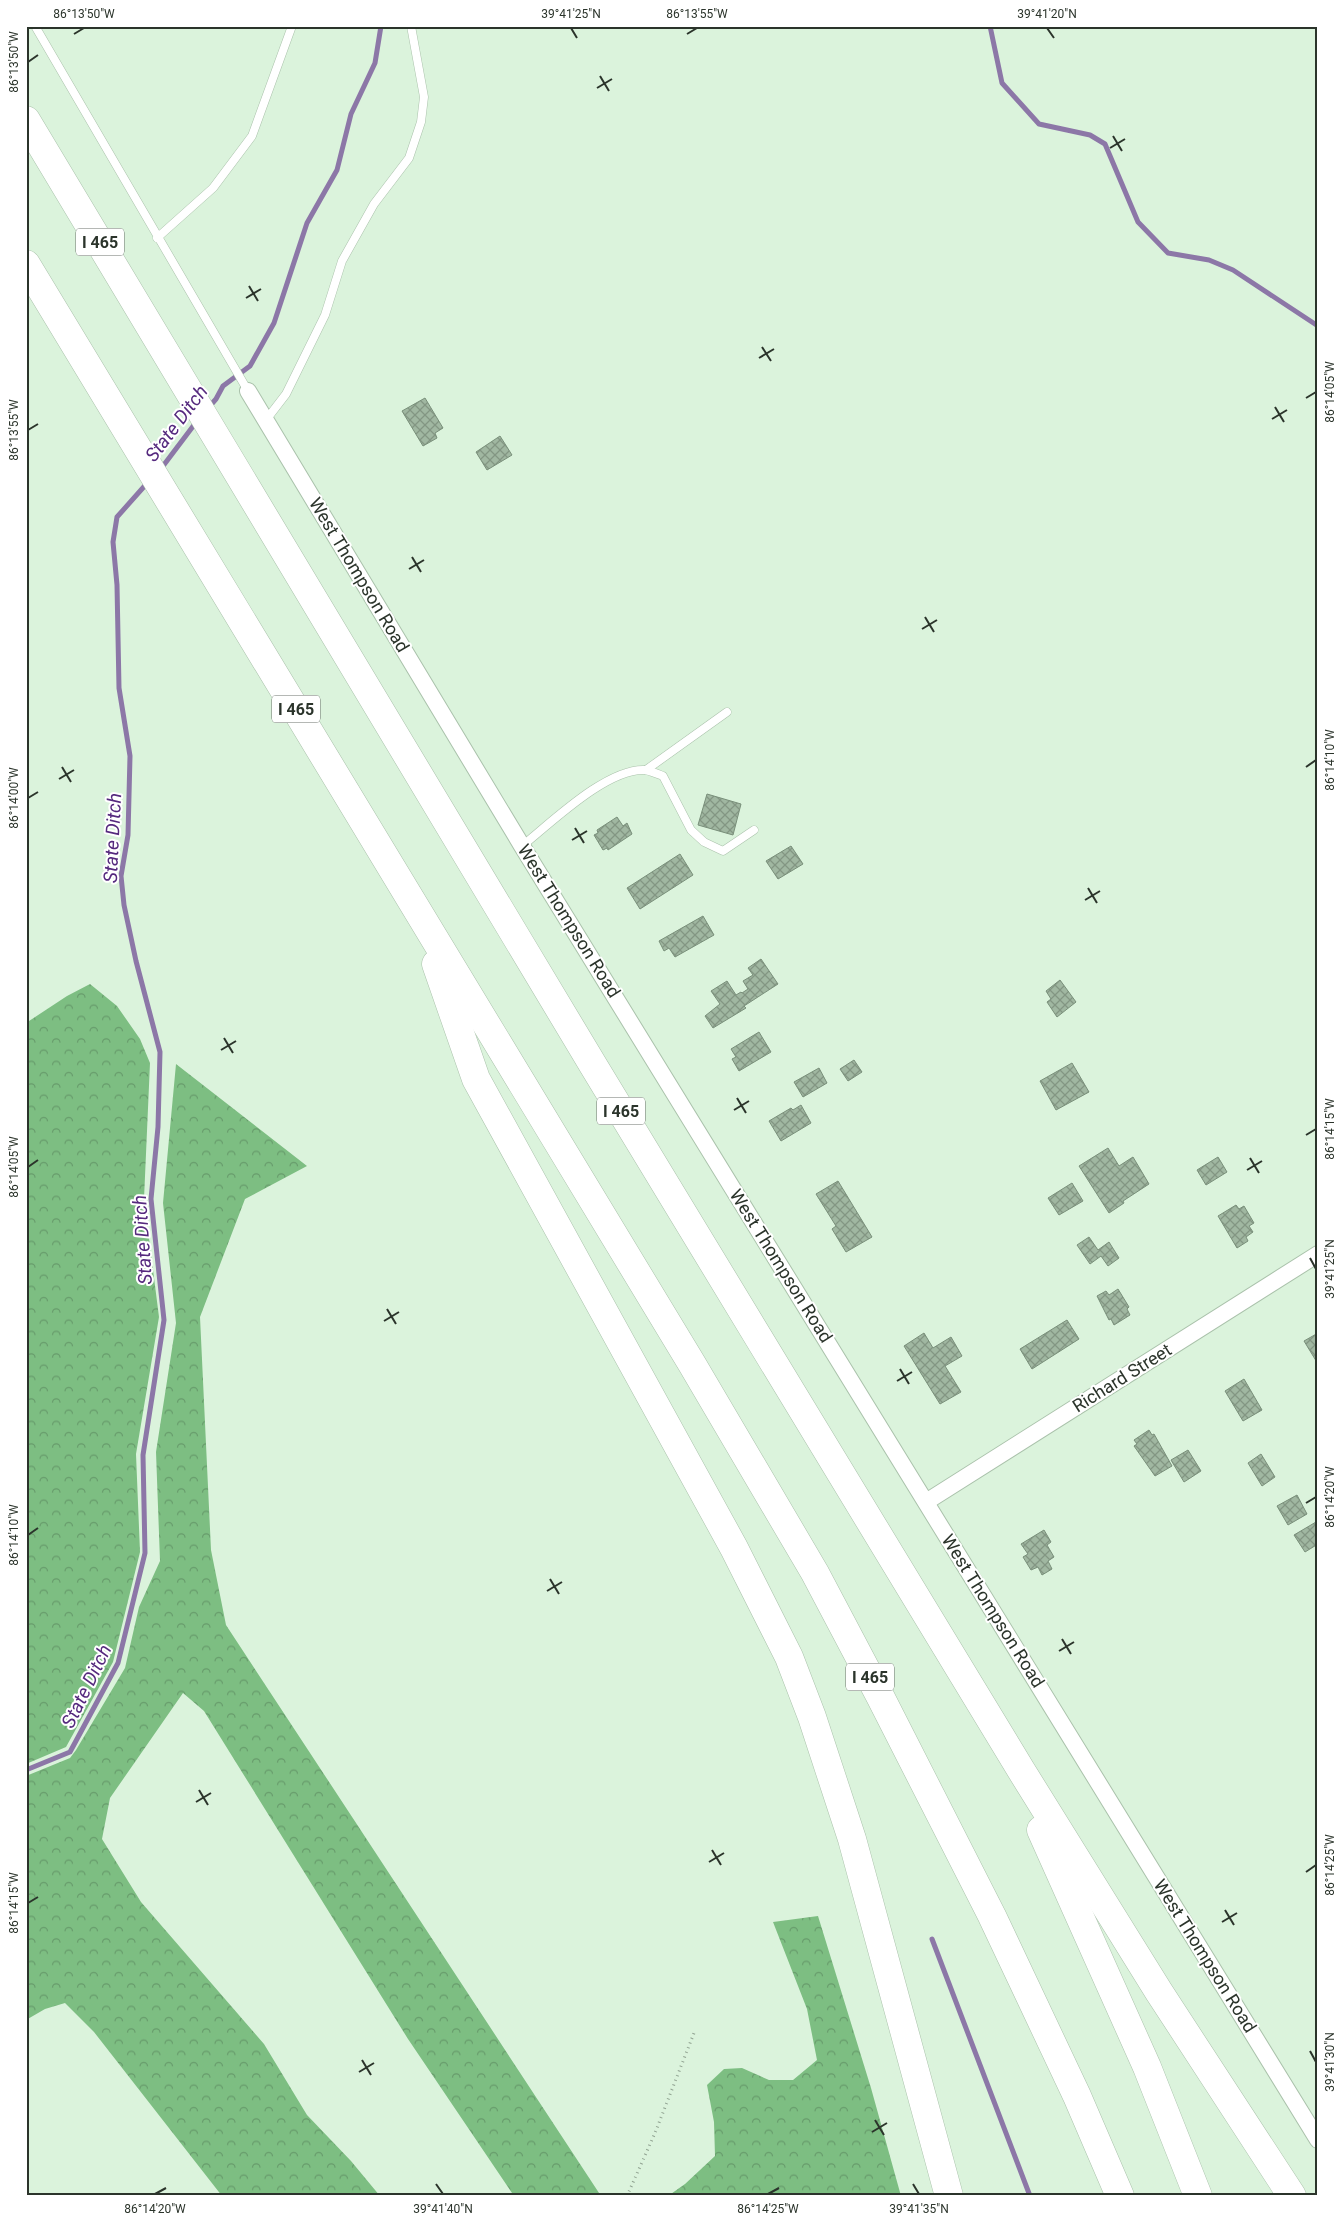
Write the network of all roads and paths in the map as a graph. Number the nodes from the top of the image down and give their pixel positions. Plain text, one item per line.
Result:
1 (35, 26) edge
2 (292, 26) edge
3 (411, 26) edge
4 (26, 120) edge
5 (157, 238) junction
6 (26, 264) edge
7 (248, 391) joint
8 (266, 420) junction
9 (727, 712) dead end
10 (646, 770) junction
11 (754, 830) dead end
12 (522, 846) junction
13 (417, 909) junction
14 (1318, 1254) edge
15 (926, 1502) junction
16 (1021, 1770) junction
17 (694, 2033) dead end
18 (1318, 2140) edge
19 (627, 2196) edge
20 (949, 2196) edge
21 (1120, 2196) edge
22 (1198, 2196) edge
23 (1292, 2196) edge

1 - 5 lane
2 - 5 lane
3 - 8 lane
4 - 16 highway, I 465
5 - 7 lane
6 - 13 highway, I 465
7 - 8 street, West Thompson Road
8 - 12 street, West Thompson Road
9 - 10 lane
10 - 11 lane
10 - 12 lane
12 - 15 street, West Thompson Road
13 - 20 highway
13 - 21 highway, I 465
14 - 15 street, Richard Street
15 - 18 street, West Thompson Road
16 - 22 highway, I 465
16 - 23 highway
17 - 19 path

